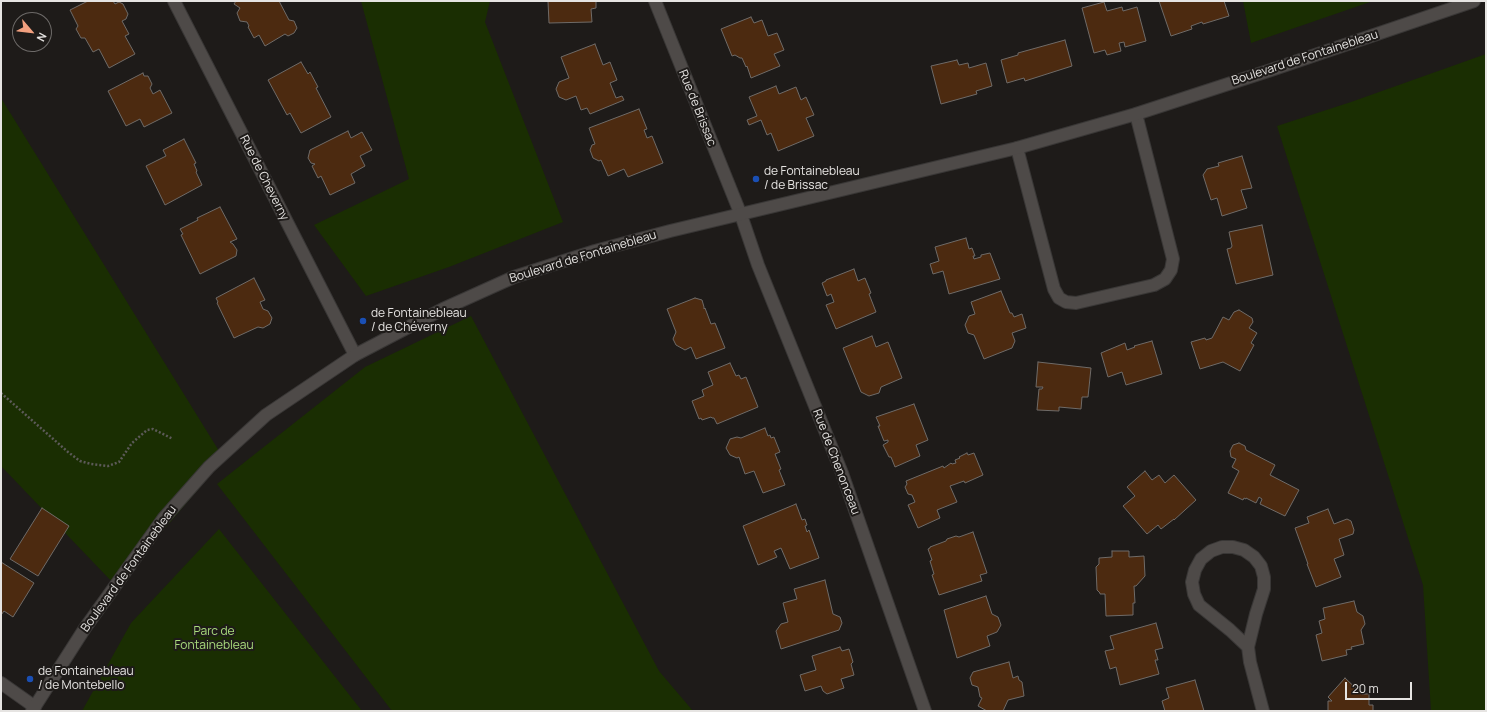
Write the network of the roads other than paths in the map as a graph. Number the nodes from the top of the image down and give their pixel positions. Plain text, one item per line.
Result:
1 (174, 1) edge
2 (655, 1) edge
3 (1474, 1) edge
4 (1136, 114) junction
5 (1017, 148) junction
6 (740, 215) junction
7 (355, 355) junction
8 (1248, 647) junction
9 (1, 683) edge
10 (33, 709) edge
11 (925, 711) edge
12 (1263, 711) edge

1 - 7 street, Rue de Cheverny
2 - 6 street, Rue de Brissac
3 - 4 street, Boulevard de Fontainebleau
4 - 5 street, Boulevard de Fontainebleau
4 - 5 street
5 - 6 street, Boulevard de Fontainebleau
6 - 7 street, Boulevard de Fontainebleau
6 - 11 street, Rue de Chenonceau
7 - 10 street, Boulevard de Fontainebleau
8 - 8 street
8 - 12 street
9 - 10 street

